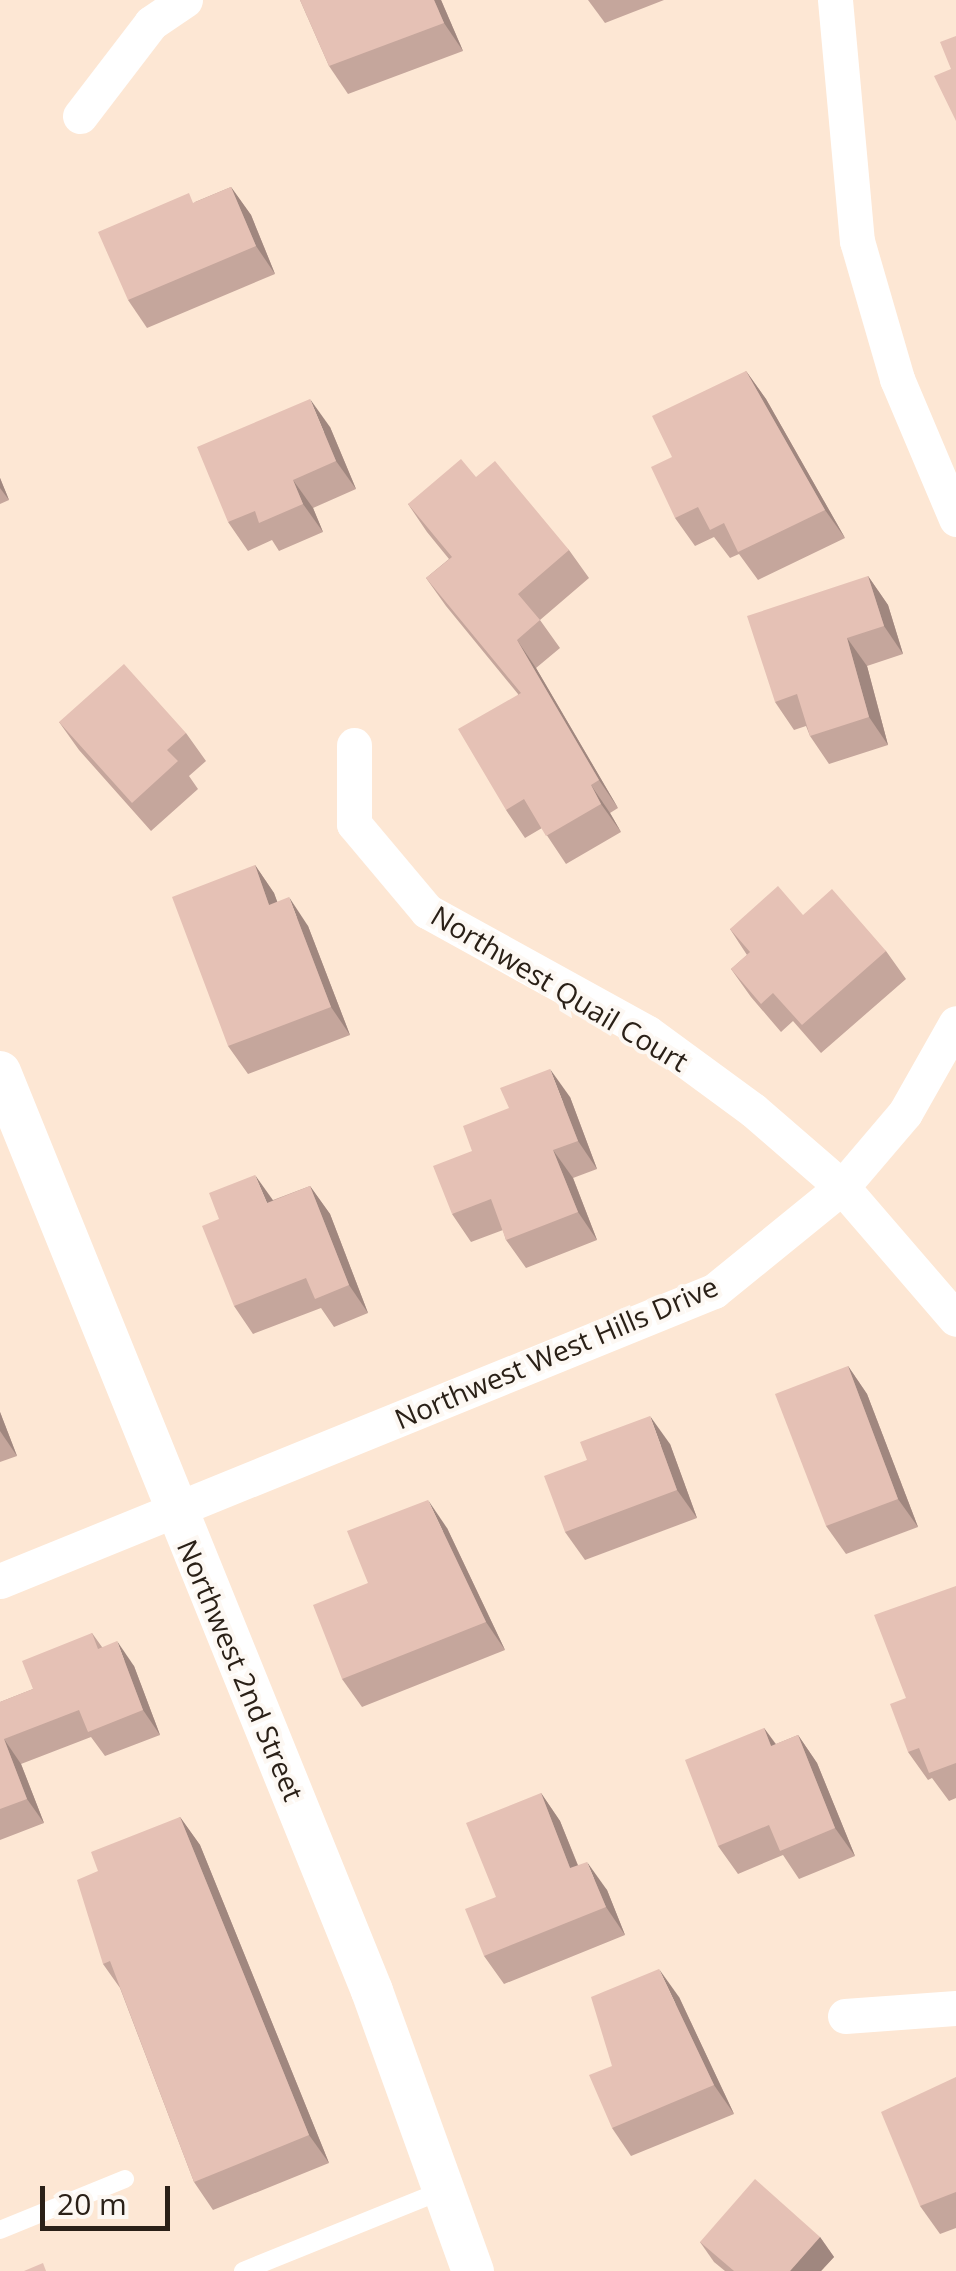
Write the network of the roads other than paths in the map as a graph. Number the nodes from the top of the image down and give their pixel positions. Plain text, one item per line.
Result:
1 (185, 0) edge
2 (835, 0) edge
3 (80, 116) dead end
4 (956, 520) edge
5 (354, 744) dead end
6 (956, 1023) edge
7 (0, 1072) edge
8 (842, 1187) junction
9 (956, 1319) edge
10 (174, 1511) junction
11 (0, 1581) edge
12 (956, 2008) edge
13 (845, 2016) dead end
14 (124, 2179) dead end
15 (441, 2191) junction
16 (0, 2230) edge
17 (243, 2271) edge
18 (473, 2271) edge

1 - 3 street
2 - 4 street
5 - 8 street, Northwest Quail Court
6 - 8 street, Northwest West Hills Drive
7 - 10 street, Northwest 2nd Street
8 - 9 street, Northwest Quail Court
8 - 10 street, Northwest West Hills Drive
10 - 11 street, Northwest West Hills Drive
10 - 15 street, Northwest 2nd Street
12 - 13 street
14 - 16 lane
15 - 17 lane
15 - 18 street, Northwest 2nd Street

